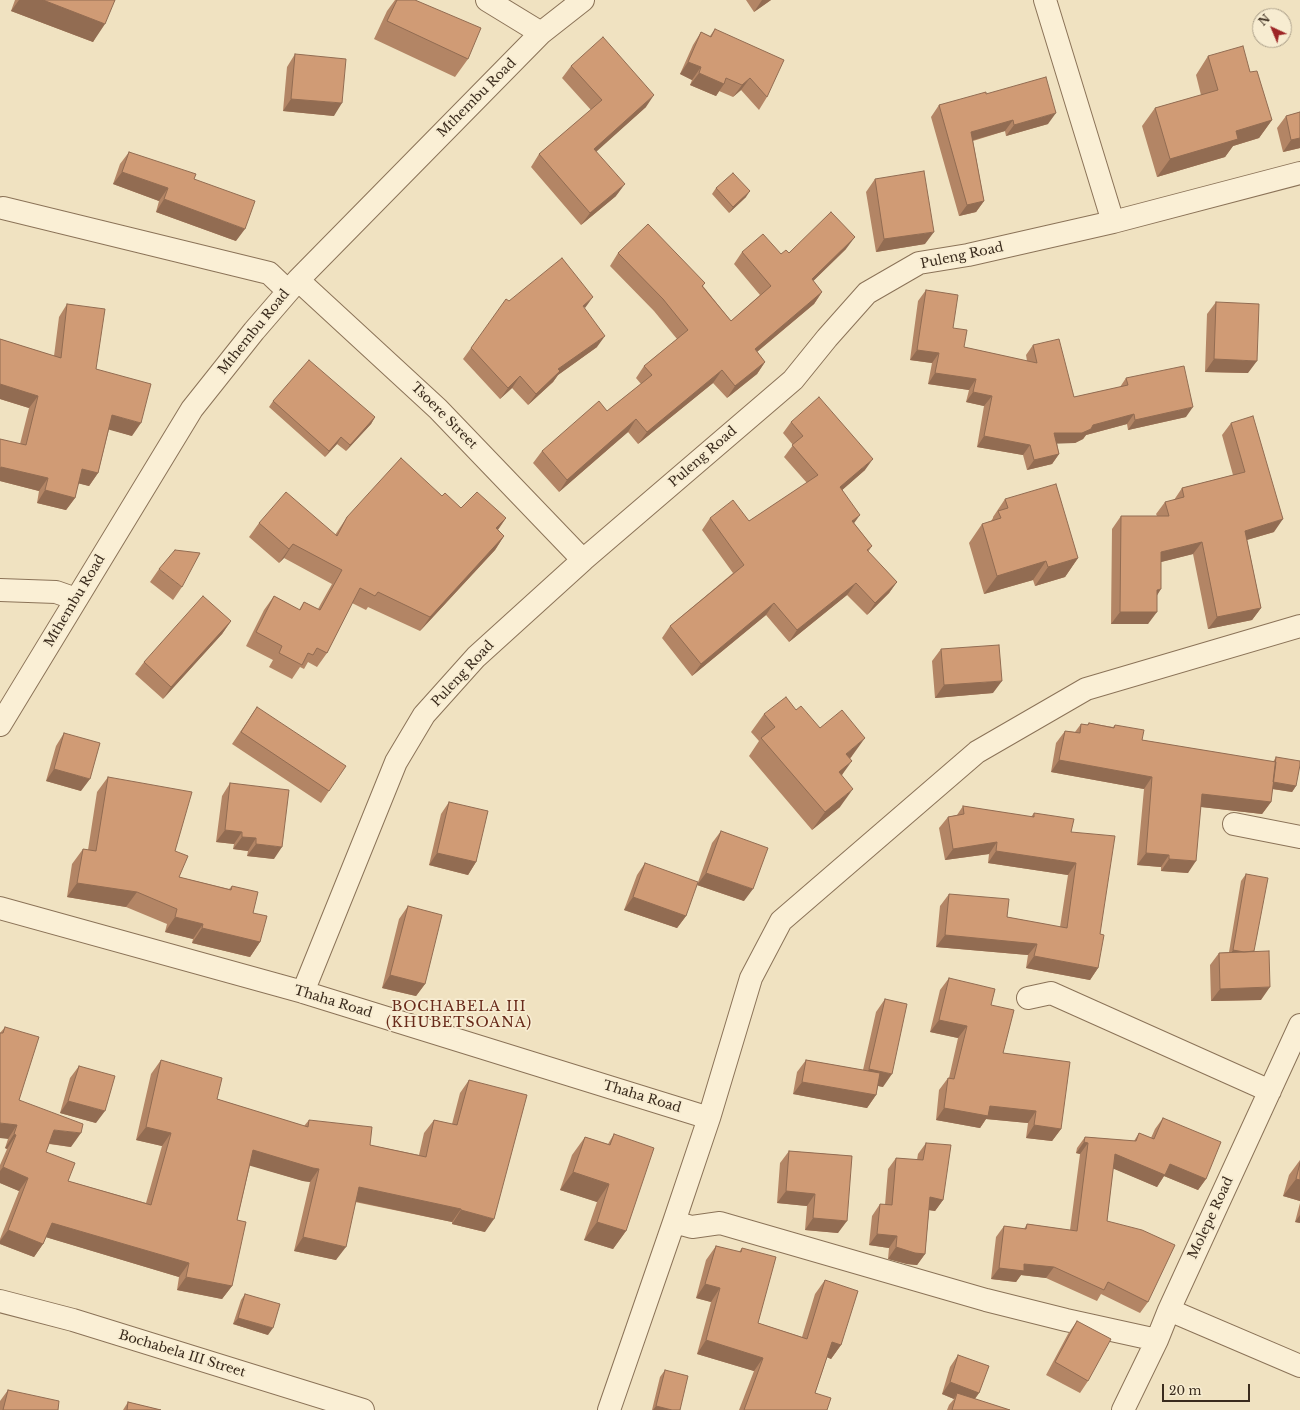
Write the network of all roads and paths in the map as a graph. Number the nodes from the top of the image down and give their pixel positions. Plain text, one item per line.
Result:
1 (487, 0) edge
2 (583, 0) edge
3 (1045, 0) edge
4 (541, 33) junction
5 (1300, 173) edge
6 (3, 208) dead end
7 (1113, 222) junction
8 (293, 285) junction
9 (583, 560) junction
10 (0, 590) edge
11 (76, 599) junction
12 (1300, 626) edge
13 (0, 725) edge
14 (1234, 824) dead end
15 (1300, 837) edge
16 (0, 908) edge
17 (303, 992) junction
18 (1028, 998) dead end
19 (1300, 1025) edge
20 (1270, 1091) junction
21 (709, 1118) junction
22 (674, 1222) junction
23 (0, 1301) edge
24 (1169, 1310) junction
25 (1157, 1340) junction
26 (1300, 1366) edge
27 (363, 1410) edge
28 (609, 1410) edge
29 (1123, 1410) edge

1 - 4 street
2 - 4 street, Mthembu Road
3 - 7 street
4 - 8 street, Mthembu Road
5 - 7 street, Puleng Road
6 - 8 street, Tsoere Street
7 - 9 street, Puleng Road
8 - 9 street, Tsoere Street
8 - 11 street, Mthembu Road
9 - 17 street, Puleng Road
10 - 11 street
11 - 13 street, Mthembu Road
12 - 21 street
14 - 15 street
16 - 17 street, Thaha Road
17 - 21 street, Thaha Road
18 - 20 street
19 - 20 street, Molepe Road
20 - 24 street, Molepe Road
21 - 22 street
22 - 25 street
22 - 28 street
23 - 27 street, Bochabela III Street
24 - 25 street, Molepe Road
24 - 26 street
25 - 29 street, Molepe Road

